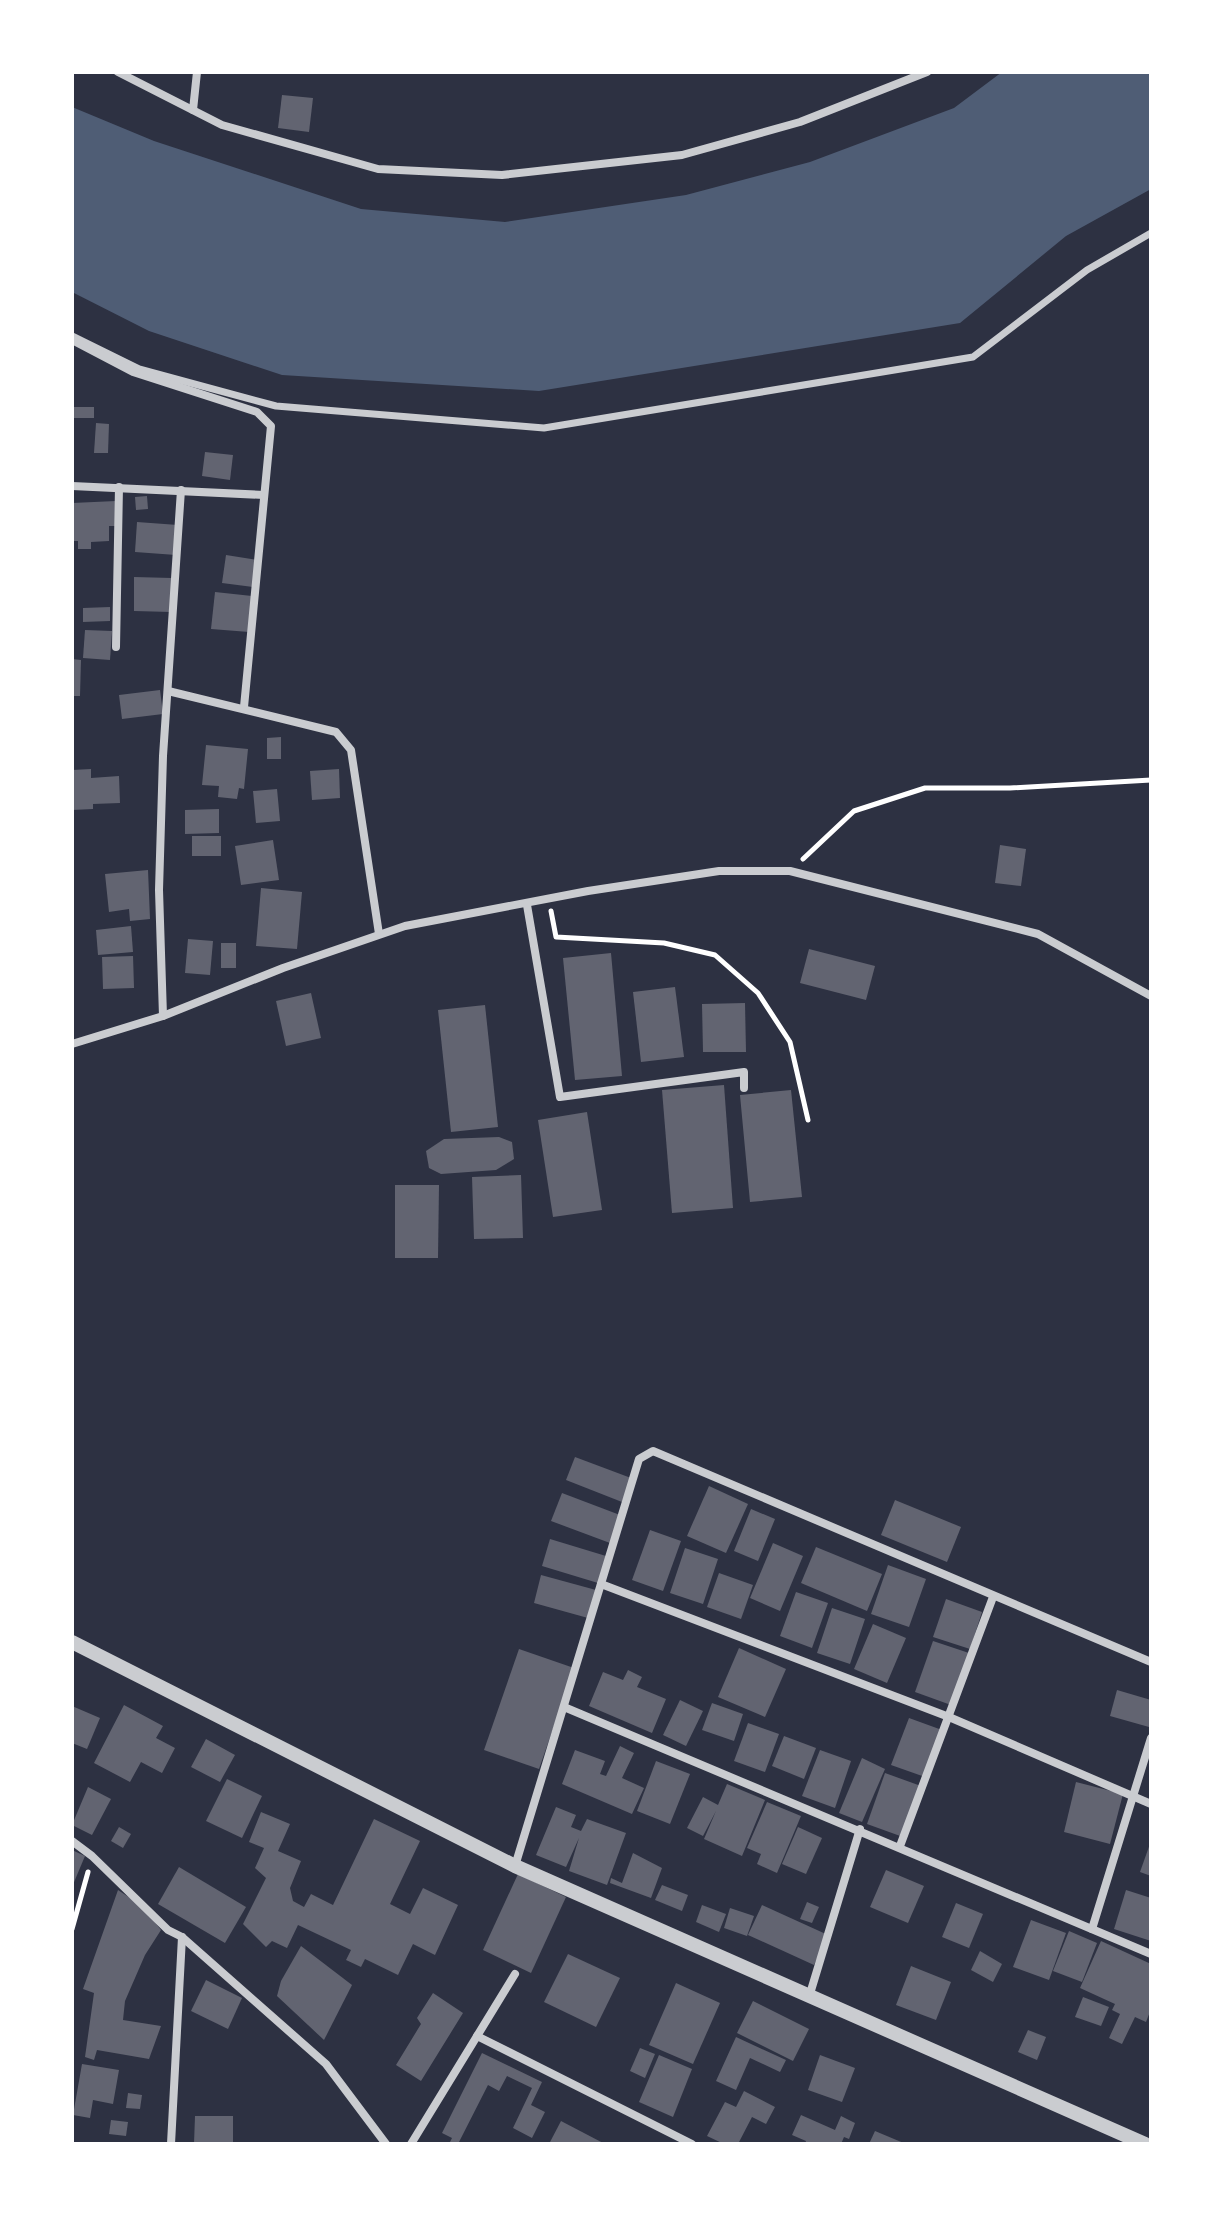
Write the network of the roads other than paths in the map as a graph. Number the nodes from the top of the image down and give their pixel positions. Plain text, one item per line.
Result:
1 (118, 72) edge
2 (197, 72) edge
3 (927, 72) edge
4 (193, 110) junction
5 (1151, 233) edge
6 (72, 338) edge
7 (72, 486) edge
8 (119, 487) junction
9 (181, 490) junction
10 (264, 495) junction
11 (116, 647) dead end
12 (168, 691) junction
13 (244, 707) junction
14 (527, 905) junction
15 (379, 934) junction
16 (1151, 996) edge
17 (163, 1016) junction
18 (72, 1044) edge
19 (744, 1088) dead end
20 (601, 1584) junction
21 (993, 1597) junction
22 (72, 1642) edge
23 (1151, 1662) edge
24 (564, 1707) junction
25 (949, 1717) junction
26 (1151, 1738) edge
27 (1132, 1795) junction
28 (1151, 1804) edge
29 (860, 1829) junction
30 (72, 1841) edge
31 (900, 1846) junction
32 (515, 1866) junction
33 (1092, 1929) junction
34 (182, 1937) junction
35 (1151, 1954) edge
36 (515, 1974) dead end
37 (809, 1997) junction
38 (477, 2036) junction
39 (171, 2144) edge
40 (386, 2144) edge
41 (411, 2144) edge
42 (690, 2144) edge
43 (1145, 2144) edge

1 - 4 street
2 - 4 street
3 - 4 street
5 - 6 street
6 - 10 street
7 - 8 street
8 - 9 street
8 - 11 street
9 - 10 street
9 - 12 street
10 - 13 street
12 - 13 street
12 - 17 street
13 - 15 street
14 - 15 street
14 - 16 street
14 - 19 street
15 - 17 street
17 - 18 street
20 - 21 street
20 - 24 street
20 - 25 street
21 - 23 street
21 - 25 street
22 - 32 street
24 - 29 street
24 - 32 street
25 - 27 street
25 - 31 street
26 - 27 street
27 - 28 street
27 - 33 street
29 - 31 street
29 - 37 street
30 - 34 street
31 - 33 street
32 - 37 street
33 - 35 street
34 - 39 street
34 - 40 street
36 - 38 street
37 - 43 street
38 - 41 street
38 - 42 street

